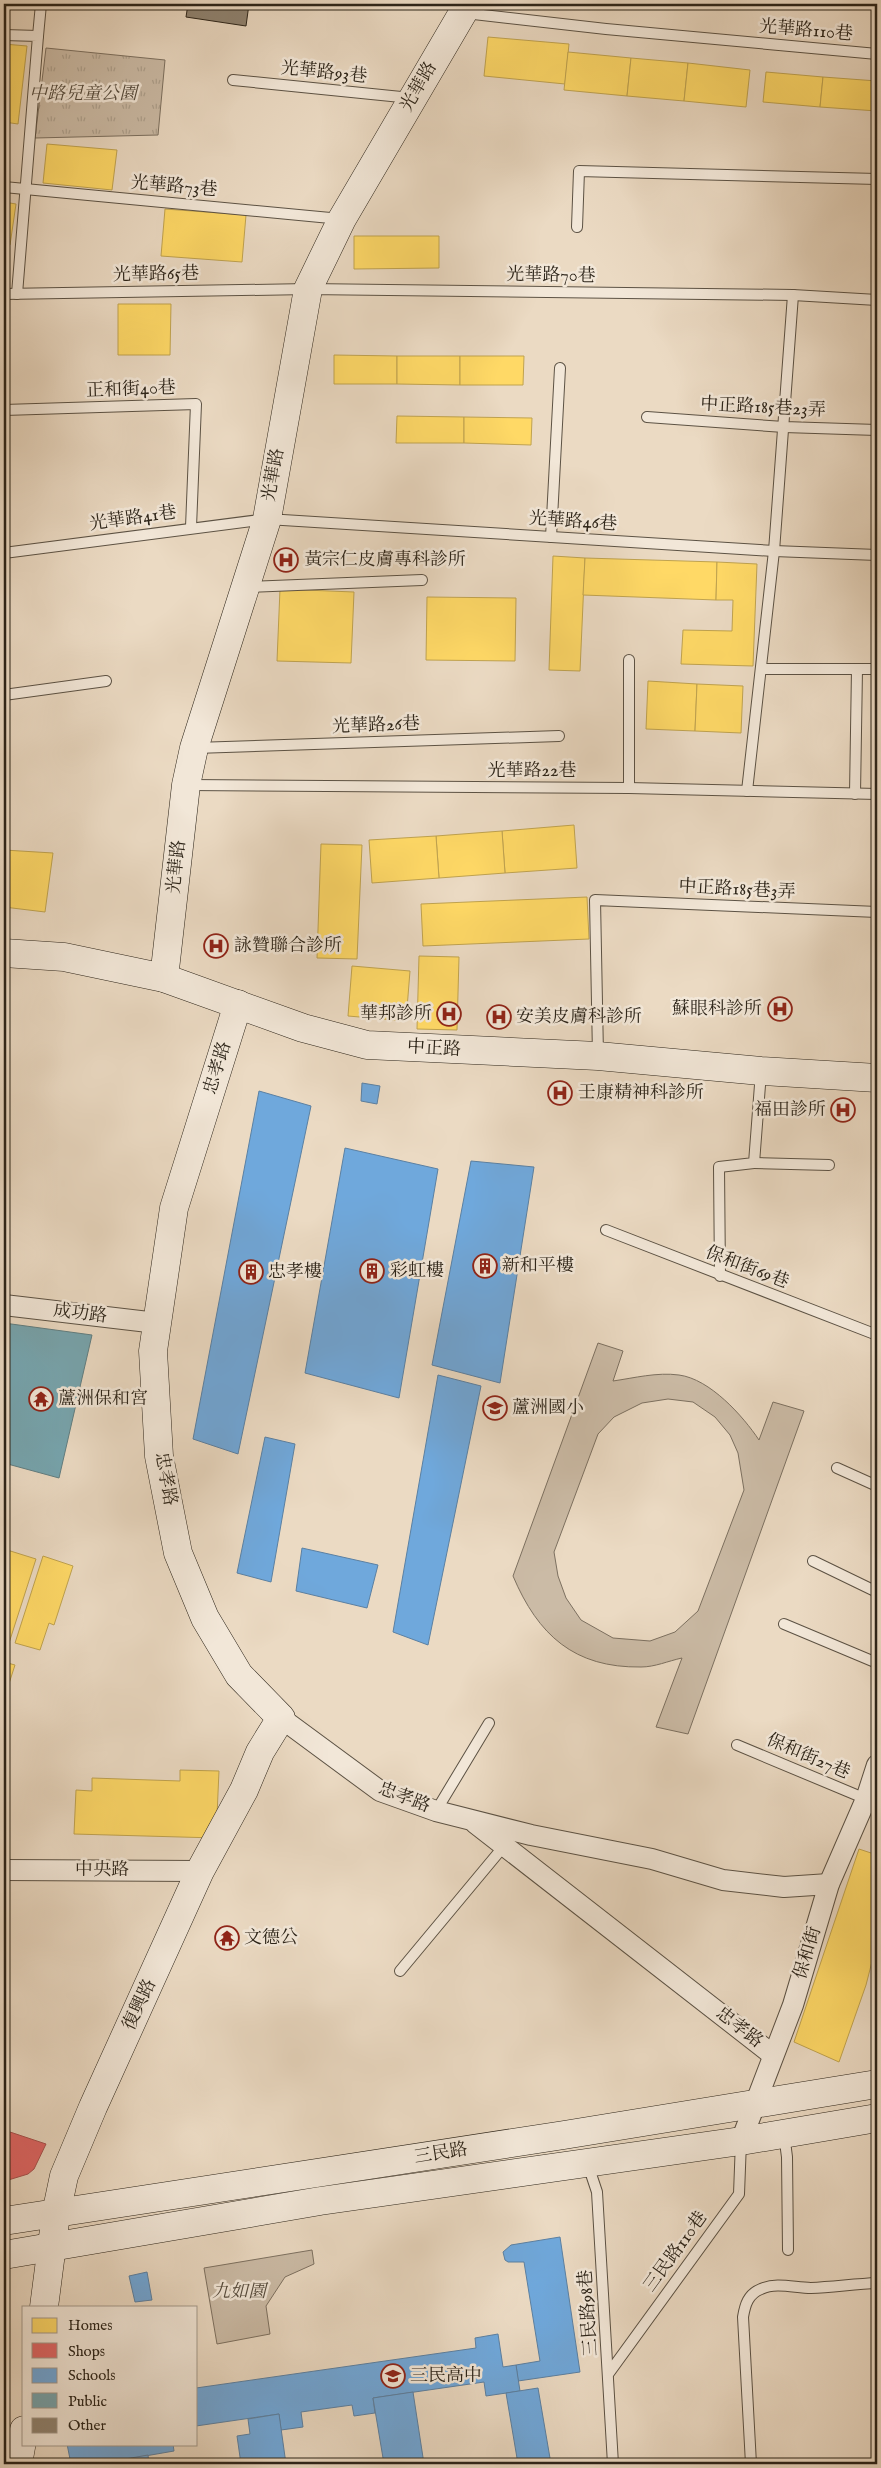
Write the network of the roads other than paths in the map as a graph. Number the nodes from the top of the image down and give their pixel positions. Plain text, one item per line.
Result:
1 (40, 4) edge
2 (465, 8) edge
3 (4, 34) edge
4 (38, 36) junction
5 (877, 54) edge
6 (232, 80) dead end
7 (412, 98) junction
8 (877, 179) edge
9 (4, 187) edge
10 (24, 189) junction
11 (342, 219) junction
12 (577, 228) dead end
13 (308, 289) junction
14 (4, 294) edge
15 (16, 294) junction
16 (793, 296) junction
17 (877, 300) edge
18 (560, 368) dead end
19 (4, 410) edge
20 (647, 417) dead end
21 (784, 427) junction
22 (877, 430) edge
23 (267, 519) junction
24 (191, 527) junction
25 (551, 537) junction
26 (774, 551) junction
27 (4, 553) edge
28 (877, 555) edge
29 (422, 580) dead end
30 (244, 588) junction
31 (629, 660) dead end
32 (761, 669) junction
33 (857, 669) junction
34 (877, 669) edge
35 (106, 681) dead end
36 (4, 695) edge
37 (559, 736) dead end
38 (194, 748) junction
39 (186, 785) junction
40 (629, 788) junction
41 (746, 791) junction
42 (855, 794) junction
43 (877, 794) edge
44 (877, 912) edge
45 (4, 952) edge
46 (164, 978) junction
47 (238, 1004) junction
48 (598, 1056) junction
49 (761, 1072) junction
50 (877, 1078) edge
51 (754, 1164) junction
52 (829, 1165) dead end
53 (606, 1230) dead end
54 (720, 1276) junction
55 (4, 1305) edge
56 (157, 1323) junction
57 (877, 1335) edge
58 (837, 1468) dead end
59 (877, 1486) edge
60 (813, 1561) dead end
61 (877, 1592) edge
62 (784, 1624) dead end
63 (877, 1663) edge
64 (281, 1718) junction
65 (489, 1723) dead end
66 (737, 1745) dead end
67 (876, 1773) edge
68 (866, 1799) junction
69 (436, 1811) junction
70 (468, 1818) junction
71 (504, 1846) junction
72 (4, 1870) edge
73 (200, 1871) junction
74 (829, 1884) junction
75 (400, 1971) dead end
76 (774, 2055) junction
77 (877, 2084) edge
78 (755, 2103) junction
79 (877, 2118) edge
80 (784, 2133) junction
81 (741, 2141) junction
82 (587, 2162) junction
83 (56, 2214) junction
84 (4, 2221) edge
85 (52, 2248) junction
86 (788, 2250) dead end
87 (4, 2255) edge
88 (877, 2283) edge
89 (44, 2306) edge
90 (608, 2373) junction
91 (22, 2441) edge
92 (18, 2464) edge
93 (613, 2464) edge
94 (751, 2464) edge

1 - 4 lane
2 - 5 lane, 光華路110巷
2 - 7 street, 光華路
3 - 4 lane
4 - 10 lane
6 - 7 lane, 光華路93巷
7 - 11 street, 光華路
8 - 12 lane
9 - 10 lane, 光華路73巷
10 - 11 lane, 光華路73巷
10 - 15 lane
11 - 13 street, 光華路
13 - 15 lane, 光華路65巷
13 - 16 lane, 光華路70巷
13 - 23 street, 光華路
14 - 15 lane, 光華路65巷
16 - 17 lane, 光華路70巷
16 - 21 lane
18 - 25 lane
19 - 24 lane, 正和街40巷
20 - 21 lane, 中正路185巷23弄
21 - 22 lane, 中正路185巷23弄
21 - 26 lane
23 - 24 lane, 光華路41巷
23 - 25 lane, 光華路46巷
23 - 30 street, 光華路
24 - 27 lane, 光華路41巷
25 - 26 lane, 光華路46巷
26 - 28 lane, 光華路46巷
26 - 32 lane
29 - 30 lane
30 - 38 street, 光華路
31 - 40 lane
32 - 33 lane
32 - 41 lane
33 - 34 lane
33 - 42 lane
35 - 36 lane
37 - 38 lane, 光華路26巷
38 - 39 street, 光華路
39 - 40 lane, 光華路22巷
39 - 46 street, 光華路
40 - 41 lane, 光華路22巷
41 - 42 lane, 光華路22巷
42 - 43 lane, 光華路22巷
44 - 48 lane, 中正路185巷3弄
45 - 46 street, 中正路
46 - 47 street, 中正路
47 - 48 street, 中正路
47 - 56 street, 忠孝路
48 - 49 street, 中正路
49 - 50 street, 中正路
49 - 51 lane
51 - 52 lane
51 - 54 lane
53 - 54 lane, 保和街69巷
54 - 57 lane, 保和街69巷
55 - 56 street, 成功路
56 - 64 street, 忠孝路
58 - 59 lane
60 - 61 lane
62 - 63 lane
64 - 69 street, 忠孝路
64 - 73 street, 復興路
65 - 69 lane
66 - 68 lane, 保和街27巷
67 - 68 street, 保和街
68 - 74 street, 保和街
69 - 70 street, 忠孝路
70 - 71 street, 忠孝路
70 - 74 street, 忠孝路
71 - 75 lane
71 - 76 street, 忠孝路
72 - 73 street, 中央路
73 - 83 street, 復興路
74 - 76 street, 保和街
76 - 78 street, 保和街
77 - 78 street, 三民路
78 - 81 street, 保和街
78 - 83 street, 三民路
79 - 80 street, 三民路
80 - 81 street, 三民路
80 - 86 lane
81 - 82 street, 三民路
81 - 90 lane, 三民路110巷
82 - 85 street, 三民路
82 - 90 lane, 三民路98巷
83 - 84 street, 三民路
83 - 85 street, 復興路
85 - 87 street, 三民路
85 - 89 street, 復興路
88 - 94 lane
90 - 93 lane, 三民路98巷
91 - 92 street

